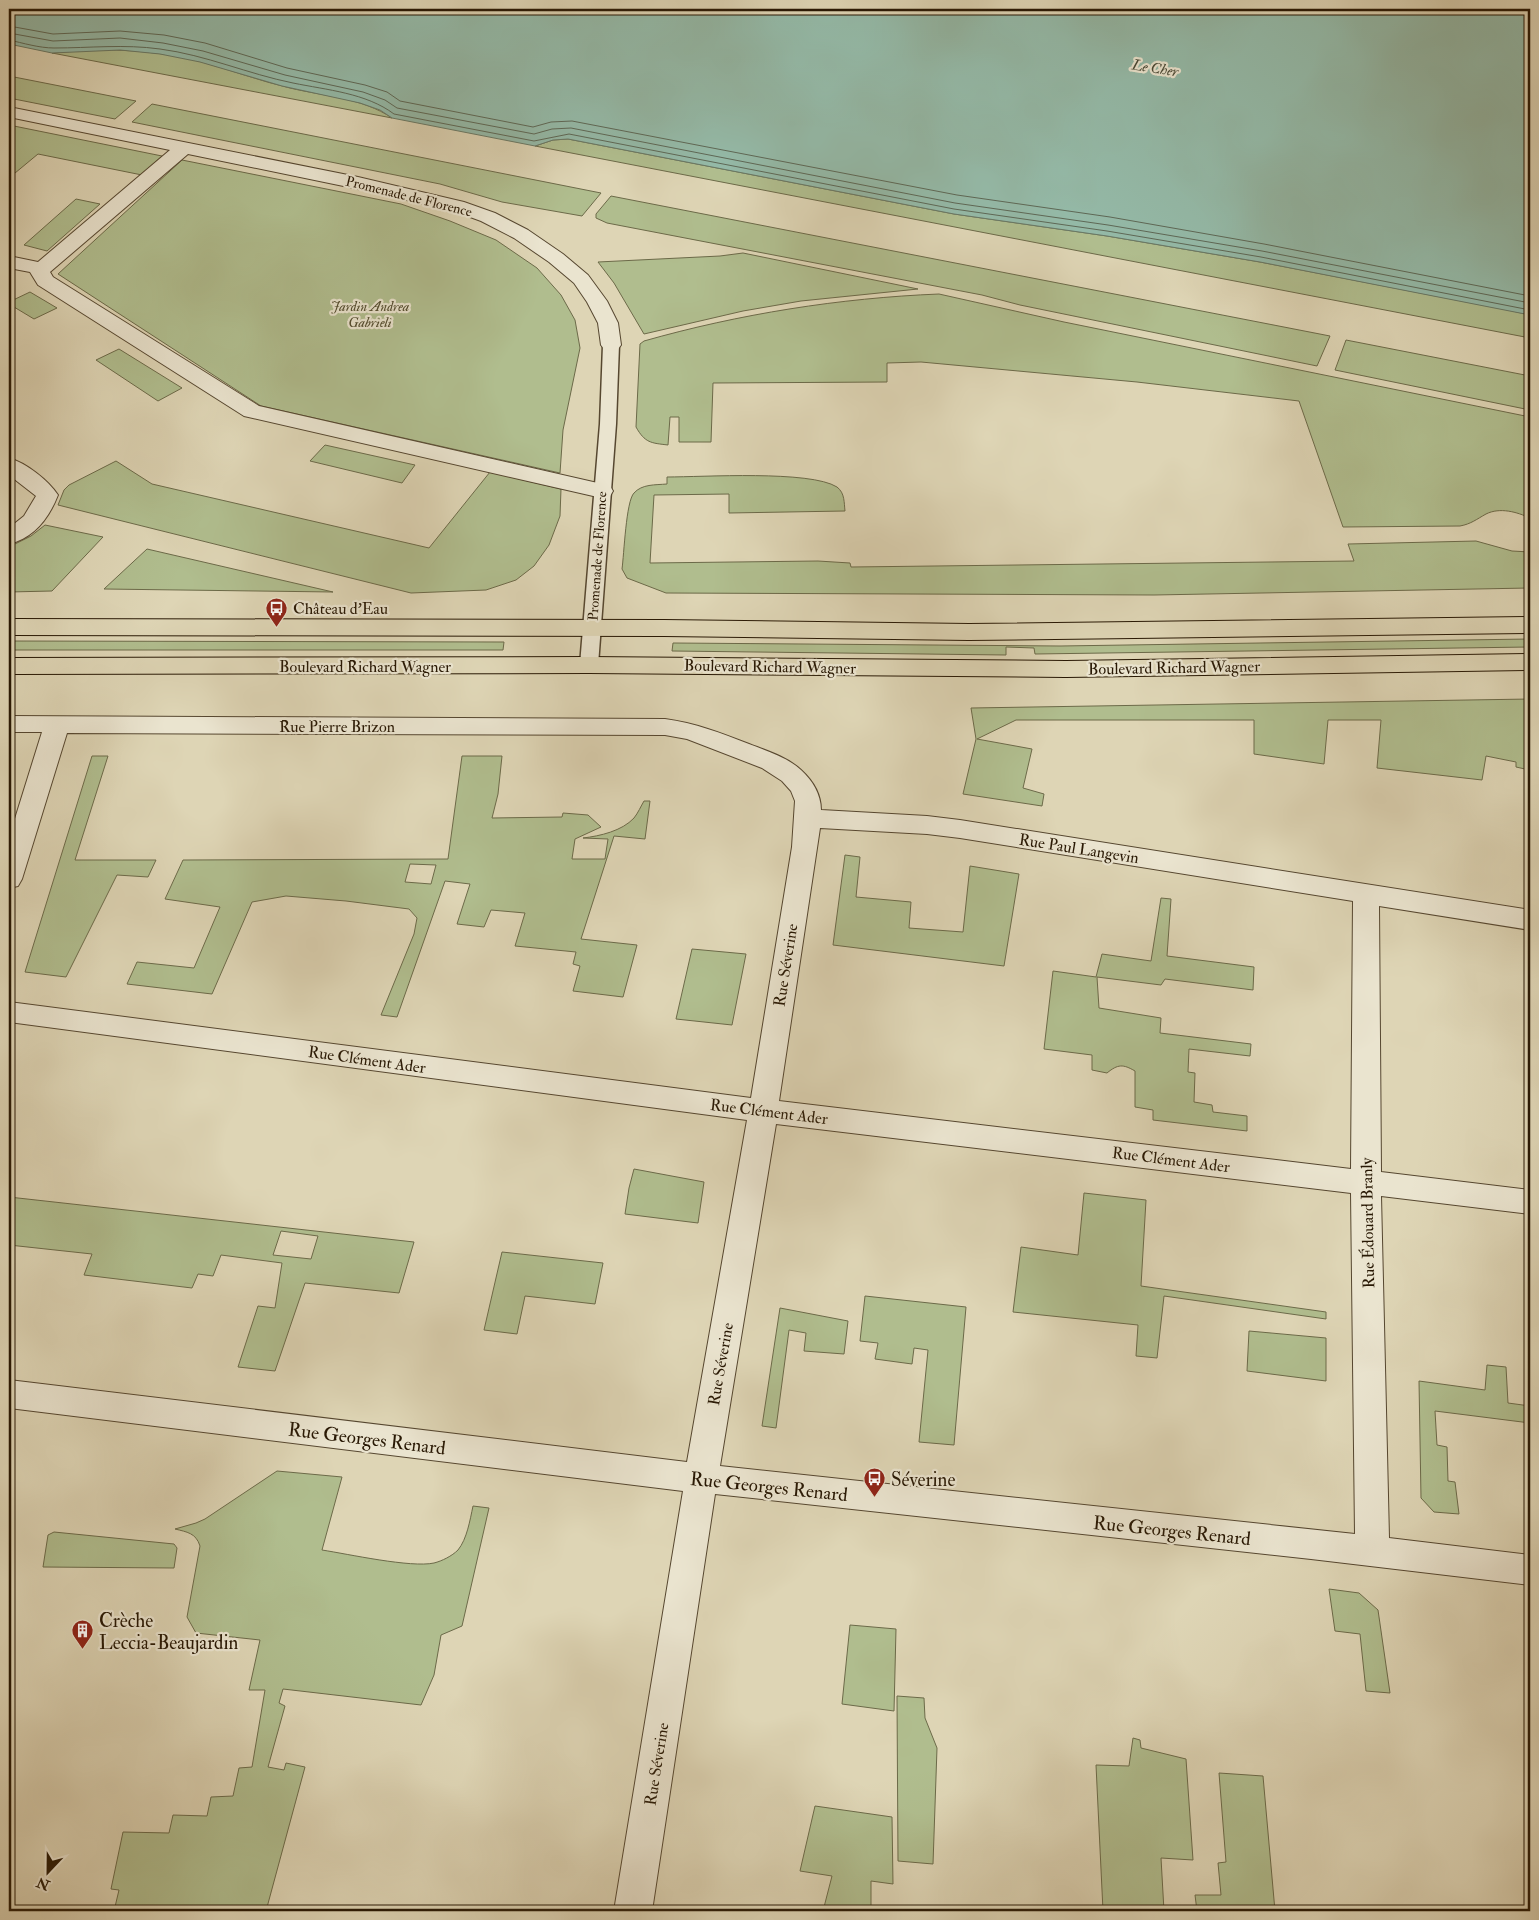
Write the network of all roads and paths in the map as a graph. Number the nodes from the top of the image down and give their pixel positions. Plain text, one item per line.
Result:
1 (9, 112) edge
2 (184, 148) junction
3 (9, 262) edge
4 (42, 269) junction
5 (611, 345) joint
6 (9, 465) edge
7 (602, 491) junction
8 (9, 537) edge
9 (1530, 625) edge
10 (9, 627) edge
11 (592, 628) junction
12 (1530, 662) edge
13 (589, 664) junction
14 (9, 666) edge
15 (9, 724) edge
16 (57, 724) junction
17 (808, 818) junction
18 (9, 879) edge
19 (1366, 894) junction
20 (1530, 920) edge
21 (9, 1012) edge
22 (764, 1110) junction
23 (1366, 1183) junction
24 (1530, 1202) edge
25 (9, 1394) edge
26 (701, 1479) junction
27 (1372, 1552) junction
28 (1530, 1570) edge
29 (633, 1911) edge

1 - 2 street, Promenade de Florence
2 - 4 street
2 - 5 street, Promenade de Florence
3 - 4 street
4 - 7 street
5 - 7 lane, Promenade de Florence
6 - 8 street
7 - 11 lane, Promenade de Florence
9 - 11 main road
10 - 11 main road
11 - 13 lane, Promenade de Florence
12 - 13 main road, Boulevard Richard Wagner
13 - 14 main road, Boulevard Richard Wagner
15 - 16 street, Rue Pierre Brizon
16 - 17 street, Rue Pierre Brizon
16 - 18 street
17 - 19 street, Rue Paul Langevin
17 - 22 street, Rue Séverine
19 - 20 street, Rue Paul Langevin
19 - 23 street, Rue Édouard Branly
21 - 22 street, Rue Clément Ader
22 - 23 street, Rue Clément Ader
22 - 26 street, Rue Séverine
23 - 24 street, Rue Clément Ader
23 - 27 street, Rue Édouard Branly
25 - 26 street, Rue Georges Renard
26 - 27 street, Rue Georges Renard
26 - 29 street, Rue Séverine
27 - 28 street, Rue Georges Renard

